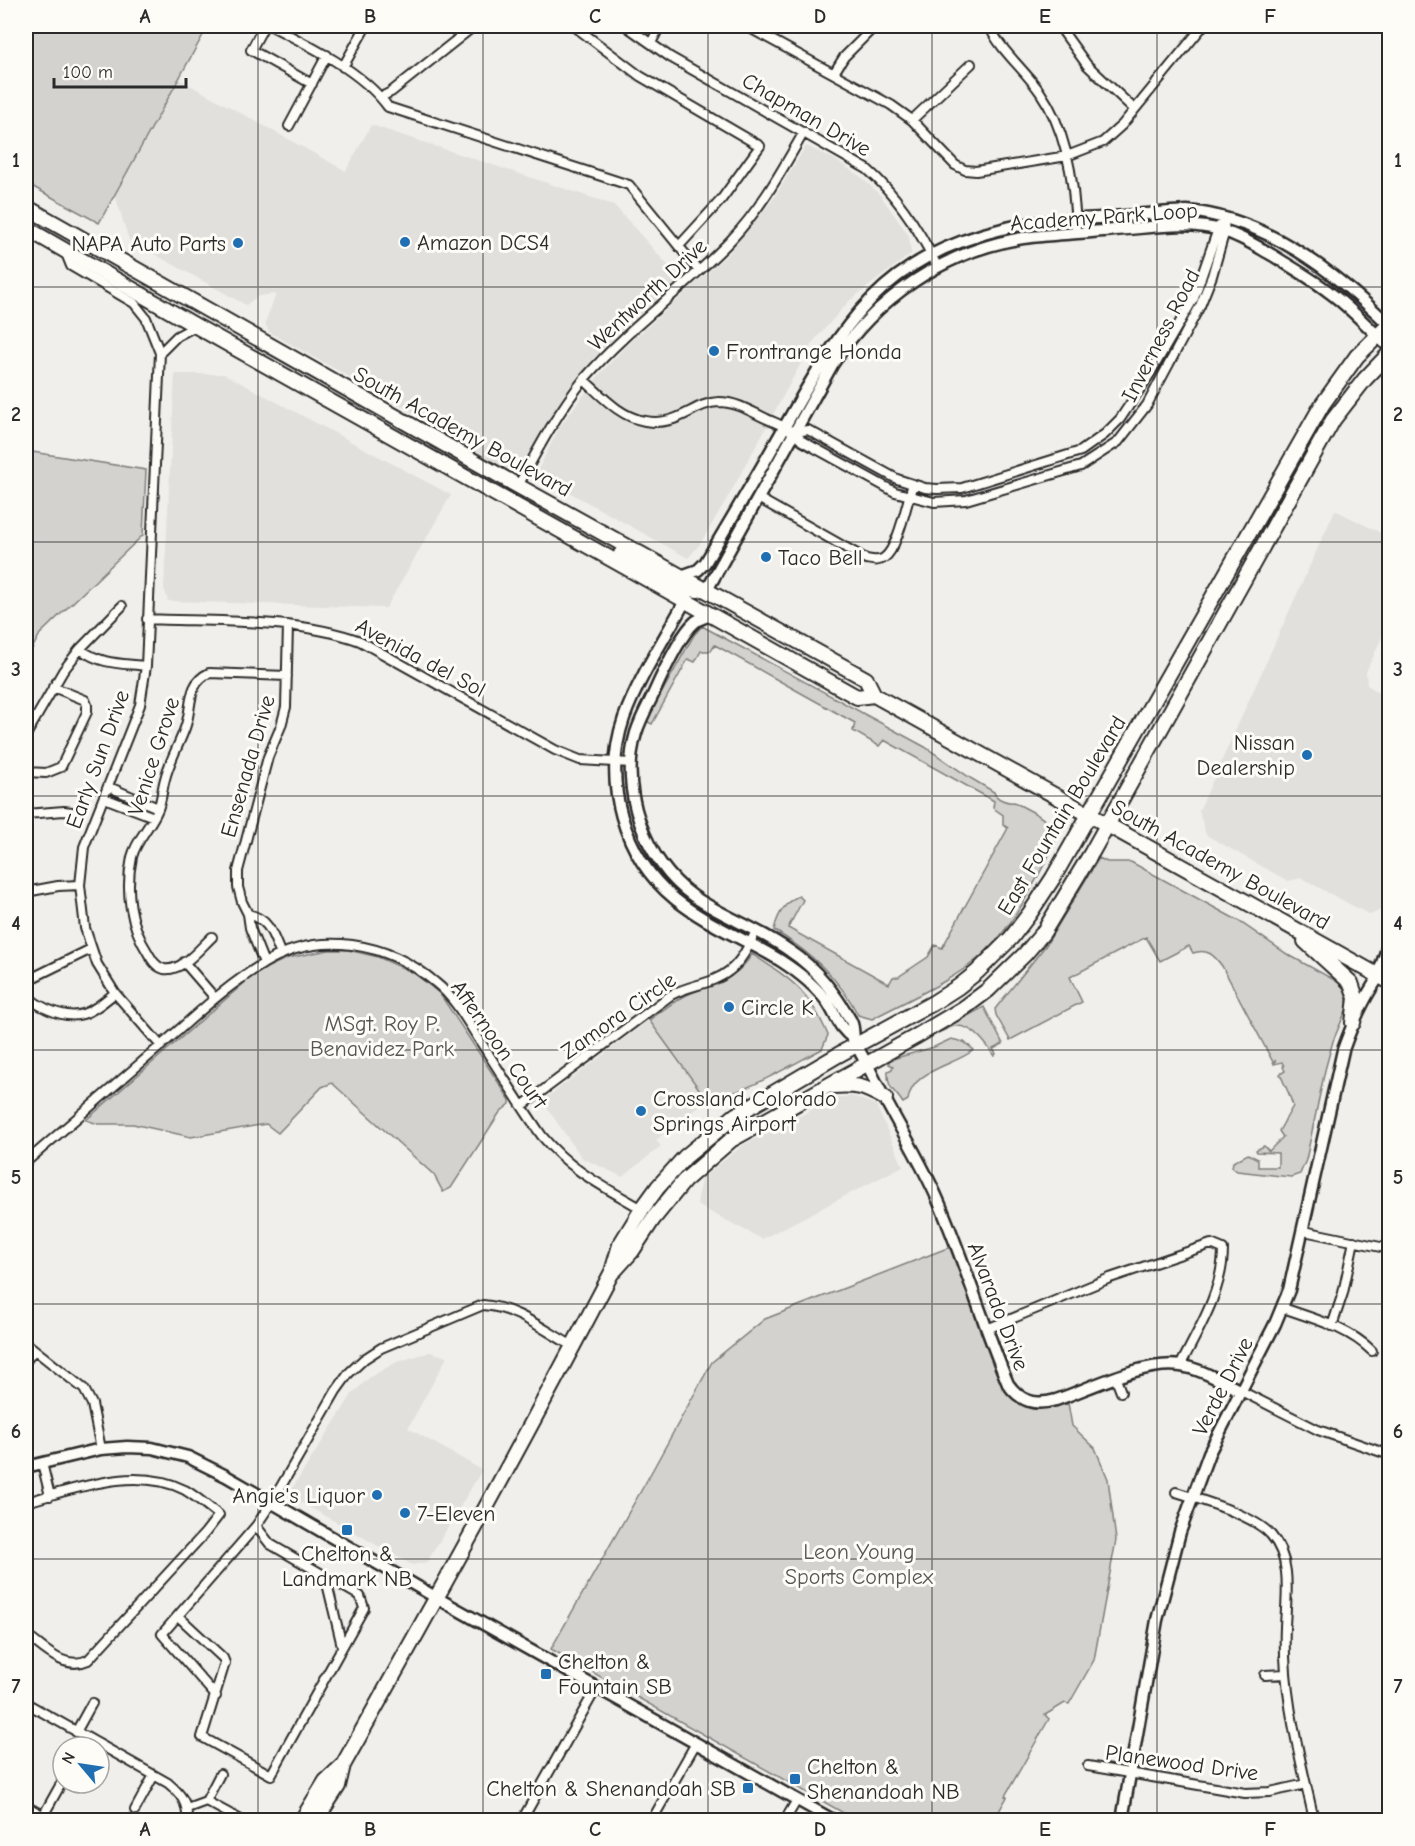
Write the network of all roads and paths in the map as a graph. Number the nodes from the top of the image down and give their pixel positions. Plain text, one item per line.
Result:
1 (264, 26) edge
2 (272, 26) edge
3 (366, 26) edge
4 (474, 26) edge
5 (574, 26) edge
6 (626, 26) edge
7 (660, 26) edge
8 (746, 26) edge
9 (771, 26) edge
10 (875, 26) edge
11 (990, 26) edge
12 (1059, 26) edge
13 (1203, 26) edge
14 (766, 35) junction
15 (651, 43) junction
16 (327, 55) junction
17 (971, 64) dead end
18 (343, 67) junction
19 (834, 73) junction
20 (312, 84) junction
21 (381, 97) junction
22 (1134, 109) junction
23 (912, 120) junction
24 (289, 126) dead end
25 (804, 132) junction
26 (1067, 156) junction
27 (26, 207) edge
28 (1223, 217) junction
29 (1076, 220) junction
30 (26, 228) edge
31 (1221, 230) junction
32 (1076, 234) junction
33 (679, 246) junction
34 (65, 250) junction
35 (932, 254) junction
36 (938, 266) junction
37 (699, 271) junction
38 (1389, 325) edge
39 (196, 326) junction
40 (1377, 336) junction
41 (1389, 348) edge
42 (160, 353) junction
43 (1389, 353) edge
44 (584, 380) junction
45 (790, 430) junction
46 (913, 484) junction
47 (519, 486) junction
48 (909, 497) junction
49 (758, 498) junction
50 (530, 514) junction
51 (681, 576) junction
52 (707, 590) junction
53 (685, 601) junction
54 (122, 606) dead end
55 (712, 615) junction
56 (147, 620) junction
57 (288, 625) junction
58 (80, 649) junction
59 (814, 650) junction
60 (146, 666) junction
61 (287, 676) junction
62 (53, 687) junction
63 (874, 695) junction
64 (26, 735) edge
65 (615, 762) junction
66 (631, 763) junction
67 (26, 772) edge
68 (108, 787) junction
69 (104, 798) junction
70 (158, 808) junction
71 (72, 812) dead end
72 (26, 814) edge
73 (1088, 814) junction
74 (154, 817) junction
75 (1107, 825) junction
76 (80, 885) junction
77 (26, 892) edge
78 (248, 914) junction
79 (1283, 922) junction
80 (756, 932) junction
81 (212, 937) dead end
82 (1389, 940) edge
83 (750, 943) junction
84 (91, 949) junction
85 (281, 955) junction
86 (184, 962) junction
87 (264, 963) junction
88 (1389, 963) edge
89 (1384, 979) edge
90 (26, 981) edge
91 (26, 992) edge
92 (115, 993) junction
93 (215, 998) junction
94 (1353, 1023) junction
95 (856, 1042) junction
96 (161, 1046) junction
97 (867, 1064) junction
98 (826, 1086) junction
99 (885, 1098) junction
100 (522, 1106) junction
101 (26, 1162) edge
102 (642, 1209) junction
103 (1304, 1231) junction
104 (1354, 1241) junction
105 (1389, 1249) edge
106 (612, 1272) junction
107 (1283, 1308) junction
108 (1332, 1326) junction
109 (987, 1329) junction
110 (26, 1343) edge
111 (573, 1346) junction
112 (34, 1350) junction
113 (1372, 1351) dead end
114 (26, 1361) edge
115 (1180, 1366) junction
116 (1116, 1379) junction
117 (1241, 1391) junction
118 (1121, 1392) dead end
119 (101, 1449) junction
120 (1389, 1455) edge
121 (42, 1463) junction
122 (26, 1467) edge
123 (1176, 1492) dead end
124 (50, 1496) junction
125 (1192, 1497) junction
126 (26, 1502) edge
127 (272, 1503) junction
128 (256, 1526) junction
129 (325, 1575) junction
130 (437, 1598) junction
131 (178, 1616) junction
132 (26, 1635) edge
133 (342, 1646) junction
134 (1286, 1674) junction
135 (1265, 1675) dead end
136 (597, 1687) junction
137 (216, 1696) junction
138 (92, 1702) dead end
139 (26, 1703) edge
140 (76, 1732) junction
141 (696, 1743) junction
142 (343, 1765) junction
143 (1088, 1766) dead end
144 (220, 1774) dead end
145 (1131, 1774) junction
146 (154, 1775) junction
147 (1306, 1784) junction
148 (57, 1795) edge
149 (797, 1800) junction
150 (206, 1801) junction
151 (29, 1808) edge
152 (187, 1808) junction
153 (135, 1810) dead end
154 (47, 1818) edge
155 (27, 1821) edge
156 (187, 1821) edge
157 (241, 1821) edge
158 (302, 1821) edge
159 (316, 1821) edge
160 (522, 1821) edge
161 (652, 1821) edge
162 (785, 1821) edge
163 (833, 1821) edge
164 (1122, 1821) edge
165 (1314, 1821) edge

1 - 20 street
2 - 16 street
3 - 18 street
4 - 21 street
5 - 33 street
6 - 15 street, Chapman Drive
7 - 15 street
8 - 14 street
9 - 14 street
10 - 19 street
11 - 26 street
12 - 22 street
13 - 22 street
14 - 19 street
15 - 25 street, Chapman Drive
16 - 18 street
16 - 20 street
17 - 23 street
18 - 21 street
19 - 23 street
20 - 24 street
21 - 33 street
22 - 26 street
23 - 26 street
25 - 35 street, Chapman Drive
25 - 37 street, Wentworth Drive
26 - 29 street
27 - 47 highway, South Academy Boulevard
28 - 29 street, Academy Park Loop
28 - 31 street, Inverness Road
28 - 38 street, Academy Park Loop
29 - 32 street
29 - 35 street, Academy Park Loop
30 - 34 highway, South Academy Boulevard
31 - 32 street, Academy Park Loop
31 - 40 street, Academy Park Loop
31 - 46 street, Inverness Road
31 - 48 street, Inverness Road
32 - 36 street, Academy Park Loop
33 - 37 street
34 - 39 highway, South Academy Boulevard
34 - 42 street, Early Sun Drive
35 - 36 street, Chapman Drive
35 - 45 street, Academy Park Loop
36 - 45 street, Academy Park Loop
37 - 44 street, Wentworth Drive
38 - 40 highway, East Fountain Boulevard
39 - 42 street
39 - 50 highway, South Academy Boulevard
40 - 41 street, Academy Park Loop
40 - 73 highway, East Fountain Boulevard
42 - 56 street, Early Sun Drive
43 - 75 highway, East Fountain Boulevard
44 - 45 street
44 - 47 street, Wentworth Drive
45 - 46 street, Inverness Road
45 - 48 street, Inverness Road
45 - 49 street, Academy Park Loop
45 - 51 street, Academy Park Loop
46 - 48 street
47 - 51 highway, South Academy Boulevard
48 - 49 street
49 - 52 street, Academy Park Loop
50 - 52 highway
50 - 53 highway, South Academy Boulevard
51 - 52 highway, South Academy Boulevard
52 - 59 highway, South Academy Boulevard
53 - 55 highway, South Academy Boulevard
53 - 59 highway
53 - 65 street
54 - 58 street
55 - 63 highway, South Academy Boulevard
55 - 66 street
56 - 57 street, Avenida del Sol
56 - 60 street, Early Sun Drive
57 - 61 street, Ensenada Drive
57 - 65 street, Avenida del Sol
58 - 60 street
58 - 62 street
59 - 63 highway, South Academy Boulevard
60 - 68 street, Early Sun Drive
61 - 70 street, Venice Grove
61 - 78 street, Ensenada Drive
62 - 64 street
62 - 67 street
63 - 73 highway, South Academy Boulevard
65 - 66 street, Avenida del Sol
65 - 83 street
66 - 80 street
68 - 69 street, Early Sun Drive
68 - 70 street
69 - 74 street
69 - 76 street, Early Sun Drive
70 - 74 street, Venice Grove
71 - 72 street
73 - 75 highway, South Academy Boulevard
73 - 95 highway, East Fountain Boulevard
74 - 86 street, Venice Grove
75 - 79 highway, South Academy Boulevard
75 - 97 highway, East Fountain Boulevard
76 - 77 street
76 - 84 street, Early Sun Drive
78 - 85 street
78 - 87 street, Ensenada Drive
79 - 89 highway, South Academy Boulevard
79 - 94 highway
80 - 83 street, Zamora Circle
80 - 95 street
81 - 86 street
82 - 89 street
83 - 95 street
83 - 100 street, Zamora Circle
84 - 90 street
84 - 92 street, Early Sun Drive
85 - 87 street, Afternoon Court
85 - 100 street, Afternoon Court
86 - 93 street
87 - 93 street, Afternoon Court
88 - 89 street
89 - 94 street, Verde Drive
91 - 92 street
92 - 96 street, Early Sun Drive
93 - 96 street, Afternoon Court
94 - 103 street, Verde Drive
95 - 97 street
95 - 102 highway, East Fountain Boulevard
96 - 101 street, Afternoon Court
97 - 98 highway, East Fountain Boulevard
97 - 99 street, Alvarado Drive
98 - 99 highway
98 - 106 highway, East Fountain Boulevard
99 - 109 street, Alvarado Drive
100 - 102 street, Afternoon Court
102 - 106 highway, East Fountain Boulevard
103 - 104 street
103 - 107 street, Verde Drive
104 - 105 street
104 - 108 street
106 - 111 highway, East Fountain Boulevard
107 - 108 street
107 - 117 street, Verde Drive
108 - 113 street
109 - 115 street
109 - 116 street, Alvarado Drive
110 - 112 street
111 - 127 street
111 - 130 highway, East Fountain Boulevard
112 - 114 street
112 - 119 street
115 - 116 street, Alvarado Drive
115 - 117 street, Alvarado Drive
116 - 118 street
117 - 120 street, Alvarado Drive
117 - 125 street, Verde Drive
119 - 121 street
119 - 127 street
121 - 122 street
121 - 124 street
123 - 125 street
124 - 126 street
124 - 132 street
125 - 134 street
125 - 145 street, Verde Drive
127 - 128 street
127 - 130 street
128 - 129 street
128 - 131 street
129 - 133 street
129 - 133 street
130 - 136 street
130 - 142 highway, East Fountain Boulevard
131 - 137 street
131 - 137 street
133 - 137 street
134 - 135 street
134 - 147 street
136 - 141 street
136 - 160 street
138 - 140 street
139 - 140 street
140 - 146 street
141 - 149 street
141 - 161 street
142 - 158 highway, East Fountain Boulevard
142 - 159 highway, East Fountain Boulevard
143 - 145 street, Planewood Drive
144 - 150 street
145 - 147 street, Planewood Drive
145 - 164 street, Verde Drive
146 - 152 street
146 - 153 street
147 - 165 street
148 - 154 street
149 - 162 street
149 - 163 street
150 - 152 street
150 - 157 street
151 - 154 street
151 - 155 street
152 - 156 street

